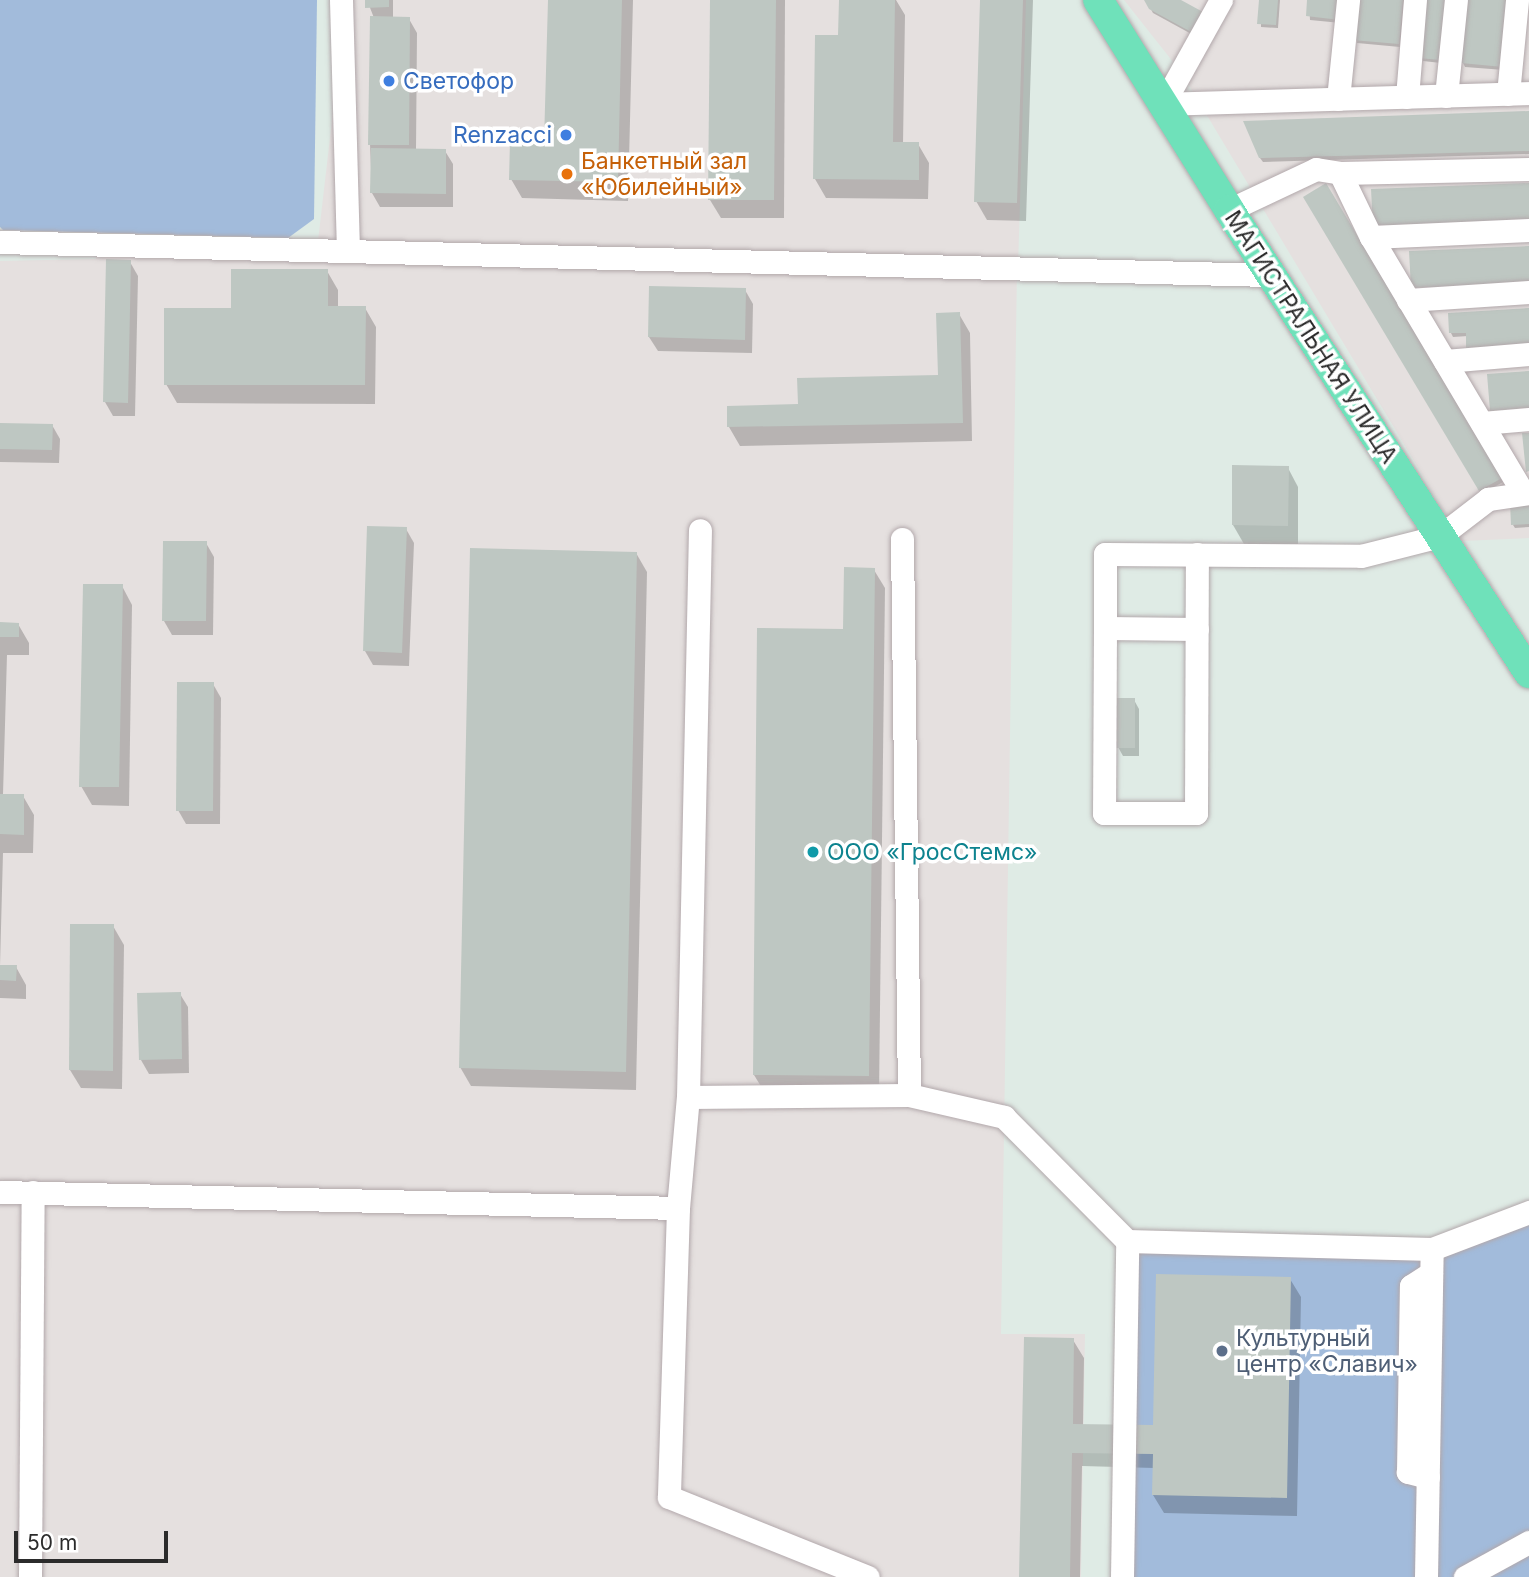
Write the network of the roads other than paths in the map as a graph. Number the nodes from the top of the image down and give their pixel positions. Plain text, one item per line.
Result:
1 (341, 0) edge
2 (1221, 0) edge
3 (1348, 0) edge
4 (1415, 0) edge
5 (1456, 0) edge
6 (1517, 0) edge
7 (1101, 2) edge
8 (1519, 93) edge
9 (1446, 96) junction
10 (1407, 97) junction
11 (1338, 99) junction
12 (1163, 104) junction
13 (1529, 169) edge
14 (1340, 173) junction
15 (1229, 210) junction
16 (1529, 230) edge
17 (1371, 237) junction
18 (0, 242) edge
19 (348, 251) junction
20 (1271, 275) junction
21 (1529, 292) edge
22 (1408, 300) junction
23 (1529, 354) edge
24 (1445, 361) junction
25 (1529, 419) edge
26 (1482, 423) junction
27 (1526, 493) edge
28 (700, 530) dead end
29 (1440, 536) junction
30 (902, 539) dead end
31 (1198, 554) junction
32 (1105, 628) junction
33 (1197, 629) junction
34 (1529, 673) edge
35 (909, 1095) junction
36 (688, 1097) junction
37 (0, 1192) edge
38 (33, 1192) junction
39 (678, 1208) junction
40 (1529, 1212) edge
41 (1127, 1241) junction
42 (1432, 1249) junction
43 (1529, 1542) edge
44 (30, 1577) edge
45 (868, 1577) edge
46 (1122, 1577) edge
47 (1426, 1577) edge
48 (1465, 1577) edge

1 - 19 street
2 - 12 street
3 - 11 street
4 - 10 street
5 - 9 street
6 - 8 street
7 - 12 main road, МАГИСТРАЛЬНАЯ УЛИЦА
8 - 9 street
9 - 10 street
10 - 11 street
11 - 12 street
12 - 15 main road, МАГИСТРАЛЬНАЯ УЛИЦА
13 - 14 street
14 - 15 street
14 - 17 street
15 - 20 main road, МАГИСТРАЛЬНАЯ УЛИЦА
16 - 17 street
17 - 22 street
18 - 19 street
19 - 20 street
20 - 29 main road, МАГИСТРАЛЬНАЯ УЛИЦА
21 - 22 street
22 - 24 street
23 - 24 street
24 - 26 street
25 - 26 street
26 - 27 street
27 - 29 street
28 - 36 street
29 - 31 street
29 - 34 main road, МАГИСТРАЛЬНАЯ УЛИЦА
30 - 35 street
31 - 32 street
31 - 33 street
32 - 33 street
32 - 33 street
35 - 36 street
35 - 41 street
36 - 39 street
37 - 38 street
38 - 39 street
38 - 44 street
39 - 45 street
40 - 42 street
41 - 42 street
41 - 46 street
42 - 47 street
43 - 48 street

